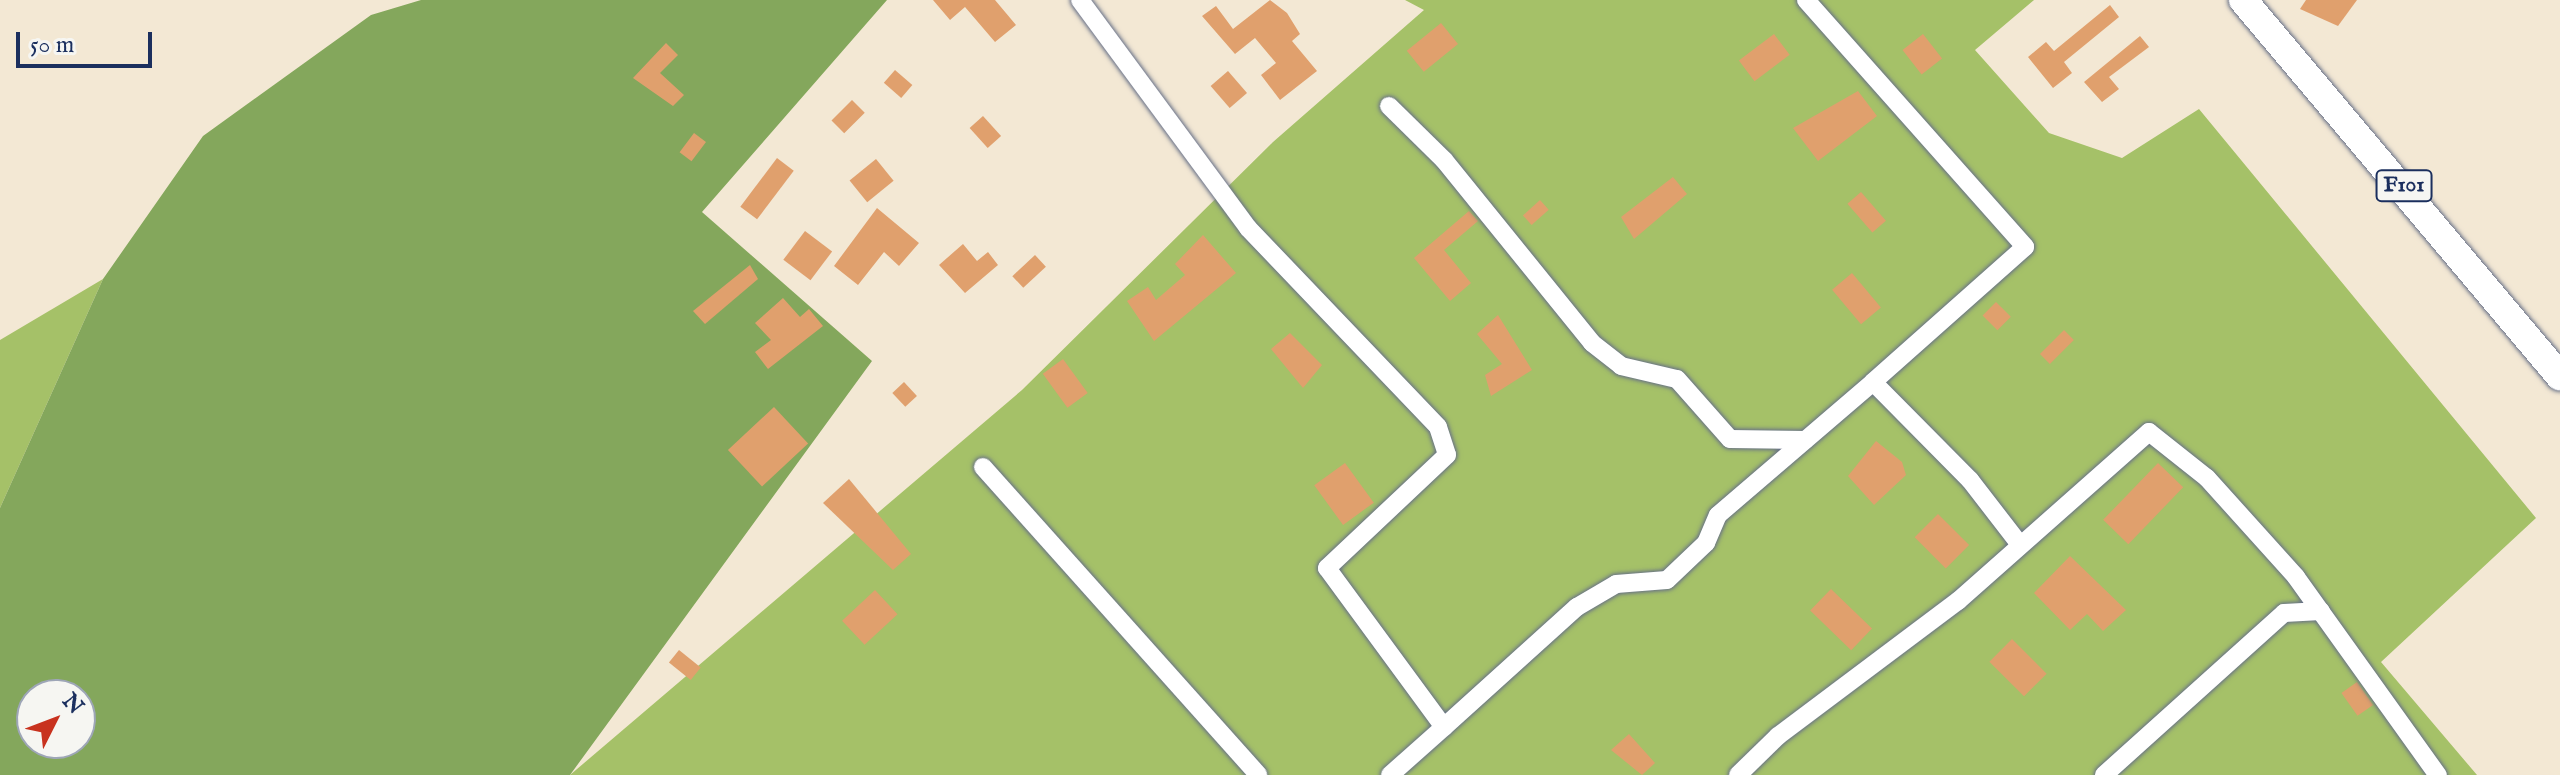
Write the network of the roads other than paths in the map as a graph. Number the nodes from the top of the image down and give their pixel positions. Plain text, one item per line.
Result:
1 (1080, 0) edge
2 (1806, 0) edge
3 (2243, 0) edge
4 (1389, 106) dead end
5 (2560, 376) edge
6 (1873, 382) junction
7 (1805, 440) junction
8 (983, 467) dead end
9 (2018, 542) junction
10 (2321, 611) junction
11 (1444, 727) junction
12 (1258, 775) edge
13 (1390, 775) edge
14 (1738, 775) edge
15 (2104, 775) edge
16 (2438, 775) edge

1 - 11 street
2 - 6 street
3 - 5 main road, F101
4 - 7 street
6 - 7 street
6 - 9 street
7 - 11 street
8 - 12 street
9 - 10 street
9 - 14 street
10 - 15 street
10 - 16 street
11 - 13 street

